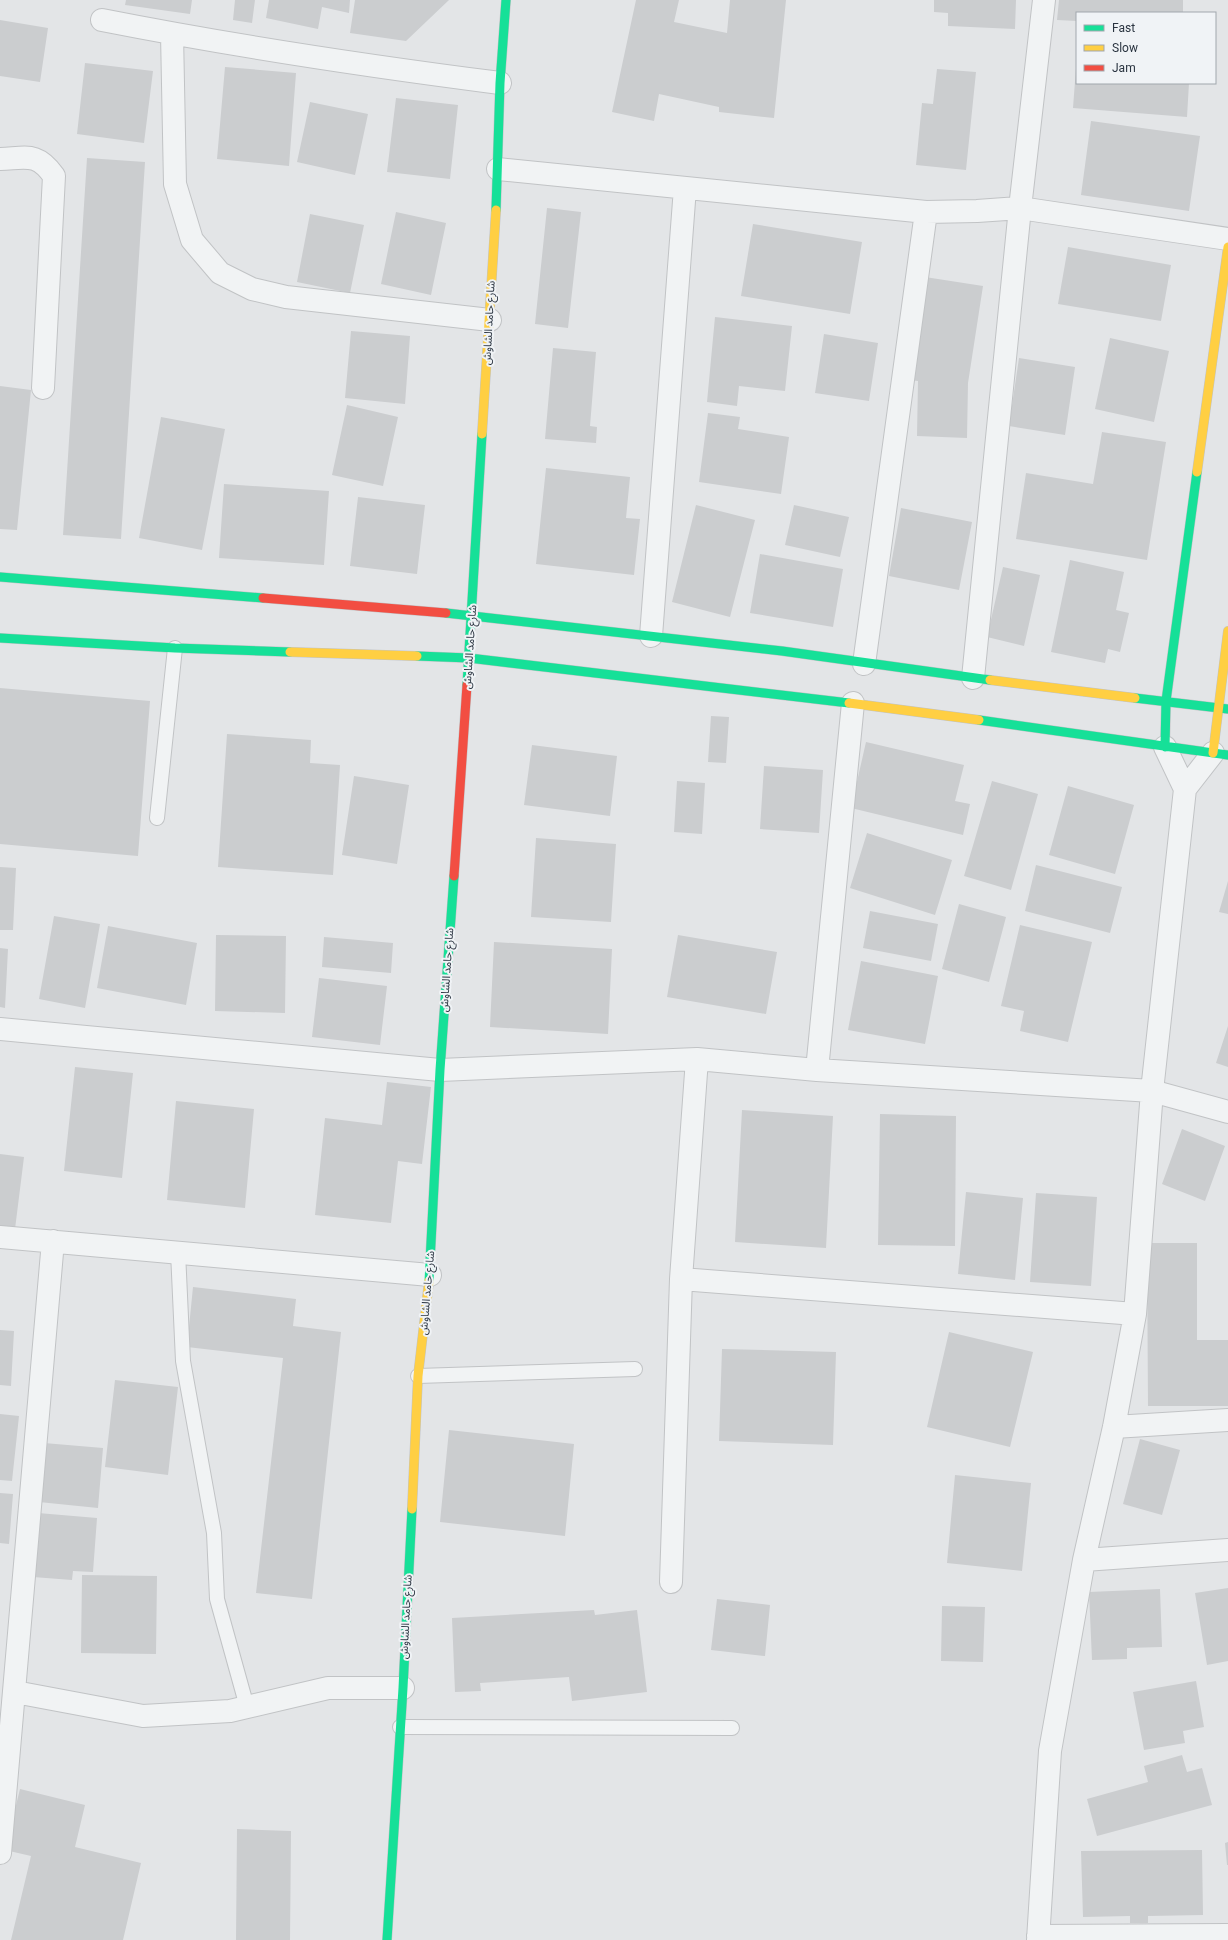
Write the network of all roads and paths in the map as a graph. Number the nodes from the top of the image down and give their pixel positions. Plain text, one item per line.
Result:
1 (506, 0) edge
2 (1044, 0) edge
3 (102, 20) dead end
4 (172, 34) junction
5 (500, 83) junction
6 (0, 159) edge
7 (498, 169) junction
8 (685, 188) junction
9 (1020, 208) junction
10 (926, 212) junction
11 (1228, 239) edge
12 (1228, 247) edge
13 (490, 320) junction
14 (43, 388) dead end
15 (0, 577) edge
16 (472, 615) junction
17 (1228, 631) edge
18 (651, 636) junction
19 (0, 638) edge
20 (175, 648) junction
21 (469, 658) junction
22 (864, 664) junction
23 (973, 678) junction
24 (1166, 701) junction
25 (853, 703) junction
26 (1223, 709) edge
27 (1165, 747) junction
28 (1220, 754) edge
29 (1185, 789) junction
30 (157, 818) dead end
31 (0, 1029) edge
32 (697, 1059) junction
33 (440, 1070) junction
34 (817, 1070) junction
35 (1152, 1091) junction
36 (1228, 1112) edge
37 (0, 1237) edge
38 (53, 1241) junction
39 (178, 1252) junction
40 (430, 1275) junction
41 (681, 1279) junction
42 (1135, 1314) junction
43 (635, 1369) dead end
44 (418, 1376) junction
45 (1228, 1420) edge
46 (1114, 1427) junction
47 (1228, 1550) edge
48 (1084, 1560) junction
49 (671, 1582) dead end
50 (403, 1688) junction
51 (15, 1692) junction
52 (247, 1707) junction
53 (400, 1727) junction
54 (732, 1728) dead end
55 (0, 1854) edge
56 (1228, 1935) edge
57 (1038, 1938) edge
58 (387, 1940) edge

1 - 5 main road, شارع حامد الشاوش
2 - 9 street
3 - 4 street
4 - 5 street
4 - 13 street
5 - 7 main road, شارع حامد الشاوش
6 - 14 street
7 - 8 street
7 - 13 main road, شارع حامد الشاوش
8 - 10 street
8 - 18 street
9 - 10 street
9 - 11 street
9 - 23 street
10 - 22 street
12 - 24 main road
13 - 16 main road, شارع حامد الشاوش
15 - 16 main road
16 - 18 main road
16 - 21 main road, شارع حامد الشاوش
17 - 26 main road
18 - 22 main road
19 - 20 main road
20 - 21 main road
20 - 30 lane
21 - 25 main road
21 - 33 main road, شارع حامد الشاوش
22 - 23 main road
23 - 24 main road
24 - 26 main road
24 - 27 main road
25 - 27 main road
25 - 34 street
26 - 28 main road
27 - 28 main road
27 - 29 street
28 - 29 street
29 - 35 street
31 - 33 street
32 - 33 street
32 - 34 street
32 - 41 street
33 - 40 main road, شارع حامد الشاوش
34 - 35 street
35 - 36 street
35 - 42 street
37 - 38 street
38 - 39 street
38 - 51 street
39 - 40 street
39 - 52 lane
40 - 44 main road, شارع حامد الشاوش
41 - 42 street
41 - 49 street
42 - 46 street
43 - 44 lane
44 - 50 main road, شارع حامد الشاوش
45 - 46 street
46 - 48 street
47 - 48 street
48 - 57 street
50 - 52 street
50 - 53 main road, شارع حامد الشاوش
51 - 52 street
51 - 55 street
53 - 54 lane
53 - 58 main road, شارع حامد الشاوش
56 - 57 street

